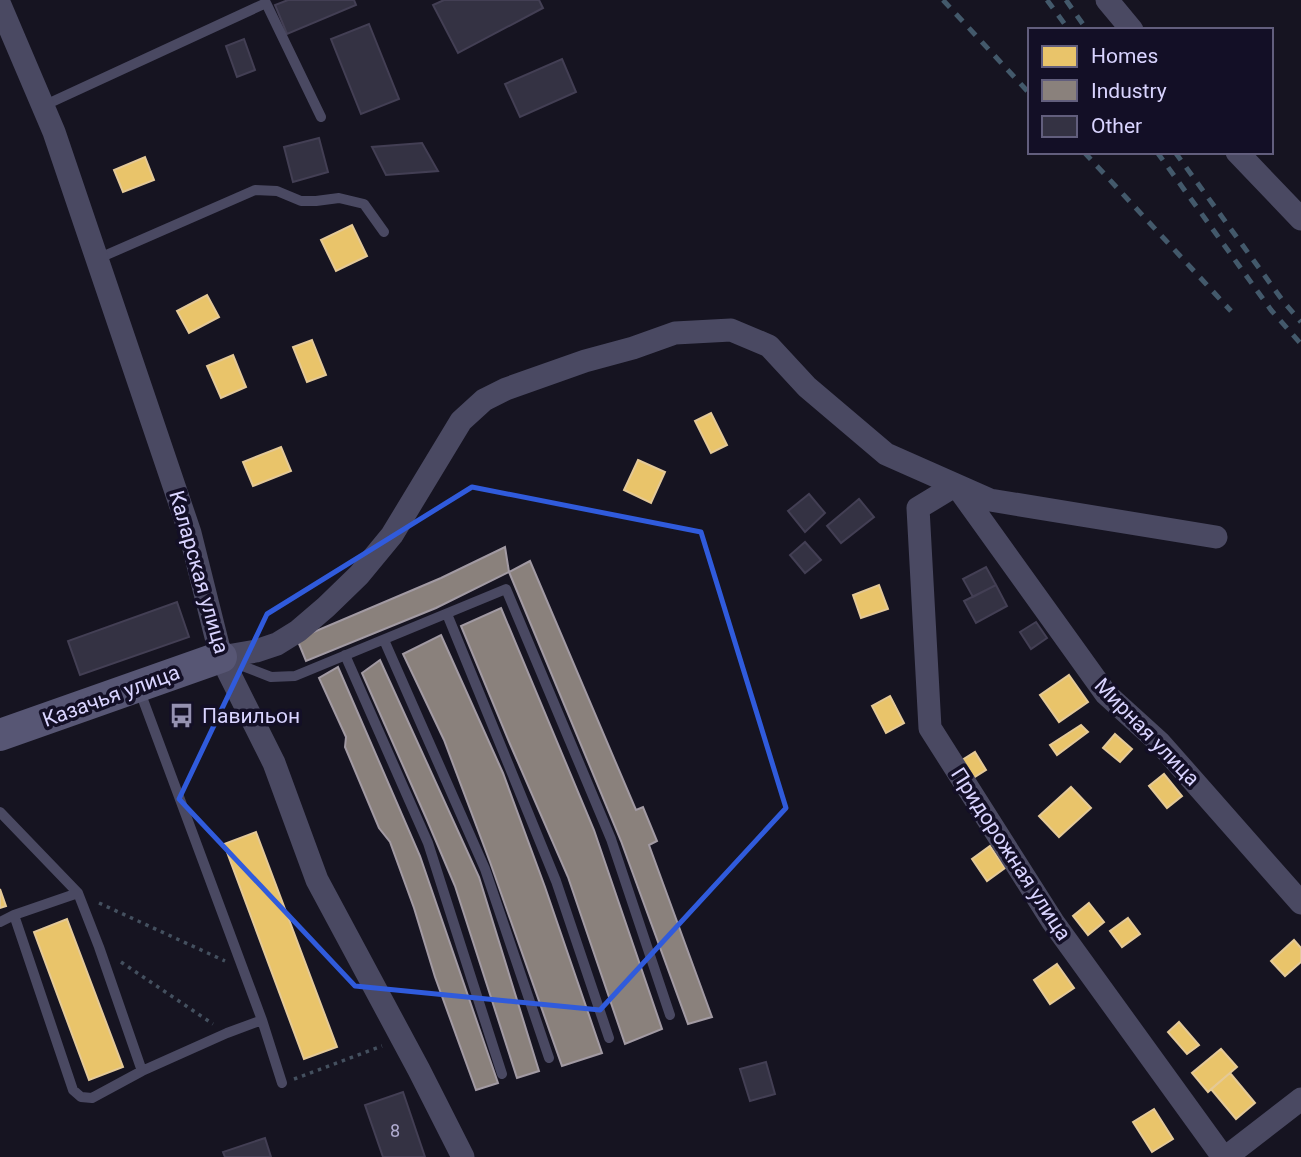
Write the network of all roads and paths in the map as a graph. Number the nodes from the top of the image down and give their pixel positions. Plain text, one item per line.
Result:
1 (1107, 0) edge
2 (0, 5) edge
3 (1130, 28) edge
4 (43, 106) junction
5 (321, 117) dead end
6 (1239, 154) edge
7 (1301, 219) edge
8 (384, 232) dead end
9 (97, 259) junction
10 (956, 485) junction
11 (1216, 537) dead end
12 (447, 614) junction
13 (384, 640) junction
14 (345, 656) junction
15 (221, 657) junction
16 (138, 686) junction
17 (0, 735) edge
18 (0, 812) edge
19 (78, 893) junction
20 (1301, 902) edge
21 (14, 915) junction
22 (0, 922) edge
23 (99, 947) junction
24 (242, 969) junction
25 (670, 1014) dead end
26 (261, 1020) junction
27 (227, 1033) junction
28 (609, 1038) dead end
29 (402, 1039) junction
30 (549, 1058) dead end
31 (142, 1071) junction
32 (502, 1074) dead end
33 (282, 1083) joint
34 (1301, 1099) edge
35 (463, 1157) edge
36 (1224, 1157) edge

1 - 3 street
2 - 4 street, Каларская улица
4 - 5 lane
4 - 9 street, Каларская улица
6 - 7 street
8 - 9 lane
9 - 15 street, Каларская улица
10 - 11 street
10 - 15 street
10 - 20 street, Мирная улица
10 - 36 street, Придорожная улица
12 - 13 lane
12 - 25 lane
12 - 28 lane
13 - 14 lane
13 - 30 lane
14 - 15 lane
14 - 32 lane
15 - 16 street, Казачья улица
15 - 29 street, Каларская улица
16 - 17 street, Казачья улица
16 - 24 lane
18 - 19 lane
19 - 21 lane
19 - 23 lane
19 - 24 path
21 - 22 lane
21 - 31 lane
23 - 27 path
23 - 31 lane
24 - 26 lane
26 - 27 lane
26 - 33 lane
27 - 31 lane
29 - 33 path
29 - 35 street, Каларская улица
34 - 36 street

